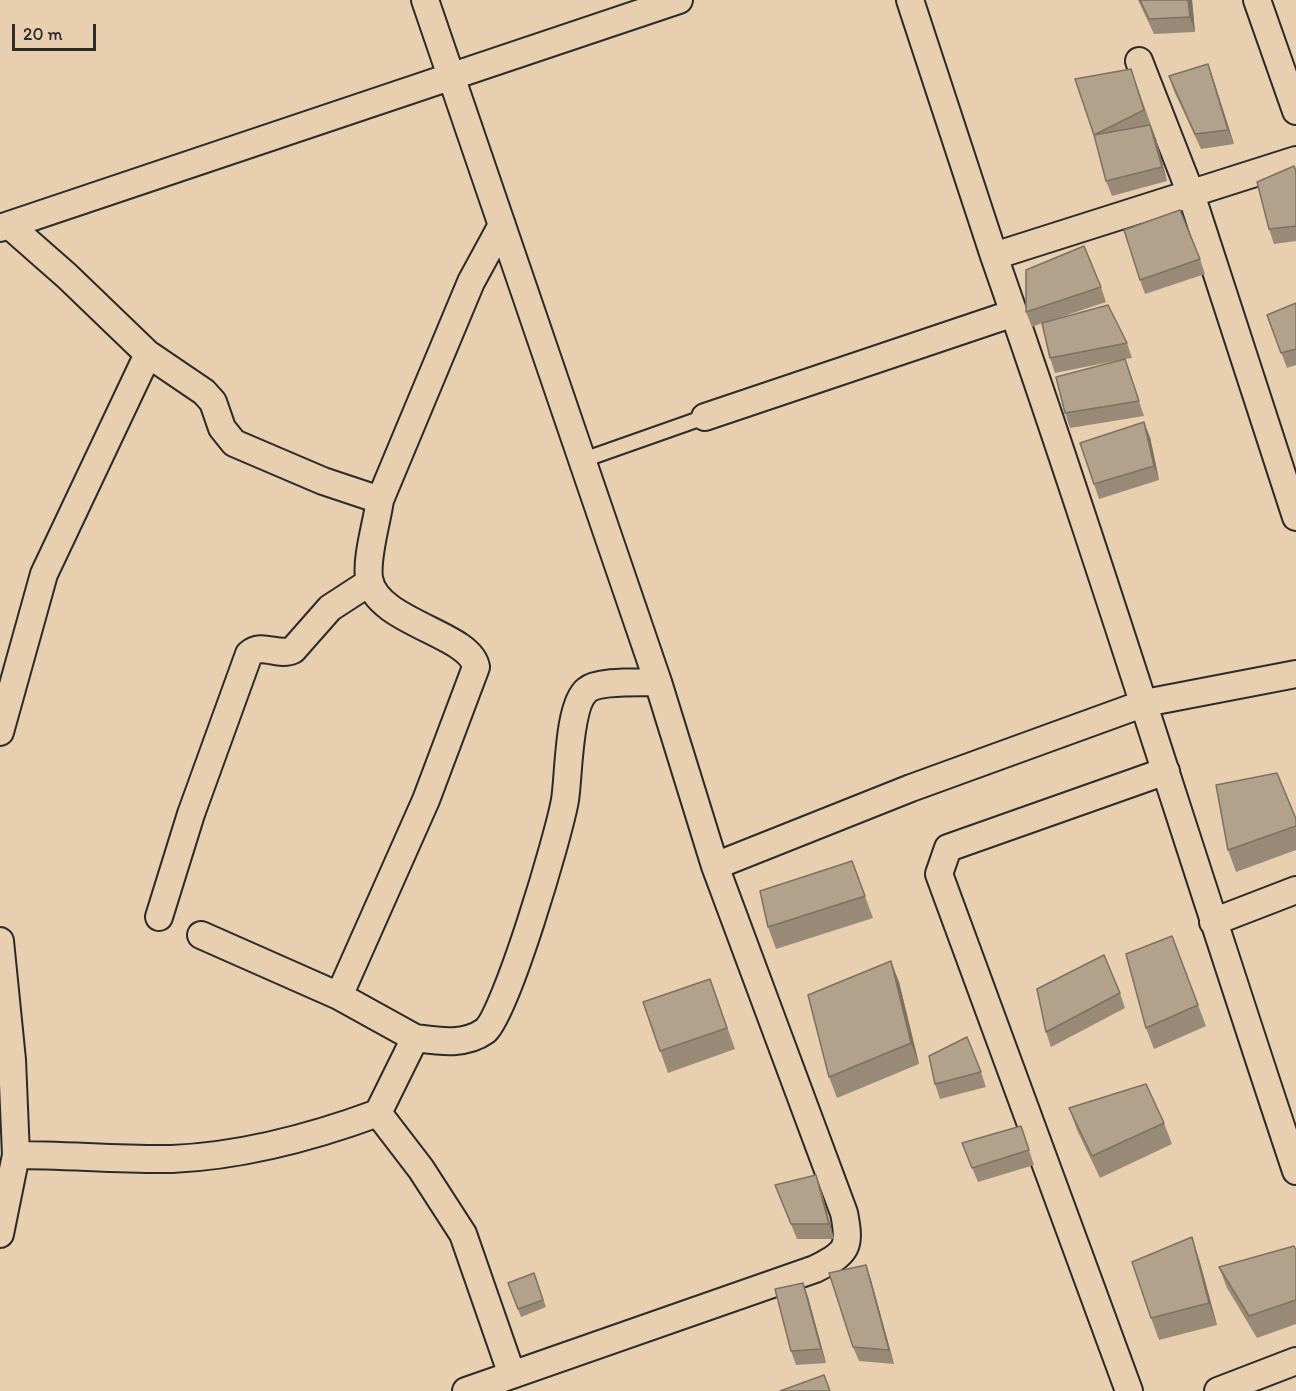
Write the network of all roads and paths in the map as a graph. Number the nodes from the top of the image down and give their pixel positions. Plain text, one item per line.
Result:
1 (425, 0) edge
2 (679, 0) edge
3 (910, 0) edge
4 (1257, 0) edge
5 (1139, 61) dead end
6 (451, 74) junction
7 (1296, 111) edge
8 (1296, 160) edge
9 (1191, 194) junction
10 (502, 225) junction
11 (4, 227) edge
12 (994, 256) junction
13 (1014, 313) junction
14 (148, 354) junction
15 (705, 417) joint
16 (583, 459) junction
17 (380, 500) junction
18 (1296, 517) edge
19 (370, 582) junction
20 (1296, 674) edge
21 (658, 682) junction
22 (1145, 703) junction
23 (0, 732) edge
24 (1166, 771) junction
25 (715, 866) junction
26 (1296, 890) edge
27 (159, 917) dead end
28 (1213, 922) junction
29 (201, 935) dead end
30 (0, 941) edge
31 (339, 996) junction
32 (414, 1038) junction
33 (378, 1113) junction
34 (16, 1155) junction
35 (1296, 1170) edge
36 (6, 1181) edge
37 (0, 1234) edge
38 (1296, 1361) edge
39 (512, 1375) junction
40 (475, 1390) edge
41 (1129, 1391) edge
42 (1218, 1391) edge

1 - 6 street
2 - 6 street
3 - 12 street
4 - 7 street
5 - 9 street
6 - 10 street
6 - 11 street
8 - 9 street
9 - 12 street
9 - 18 street
10 - 16 street
10 - 17 street
11 - 14 street
12 - 13 street
13 - 15 street
13 - 22 street
14 - 17 street
14 - 23 street
15 - 16 lane
16 - 21 street
17 - 19 street
19 - 27 street
19 - 31 street
20 - 22 street
21 - 25 street
21 - 32 street
22 - 24 street
22 - 25 street
24 - 28 street
24 - 41 street
25 - 39 street
26 - 28 street
28 - 35 street
29 - 31 street
30 - 34 street
31 - 32 street
32 - 33 street
33 - 34 street
33 - 39 street
34 - 36 street
36 - 37 street
38 - 42 street
39 - 40 street

